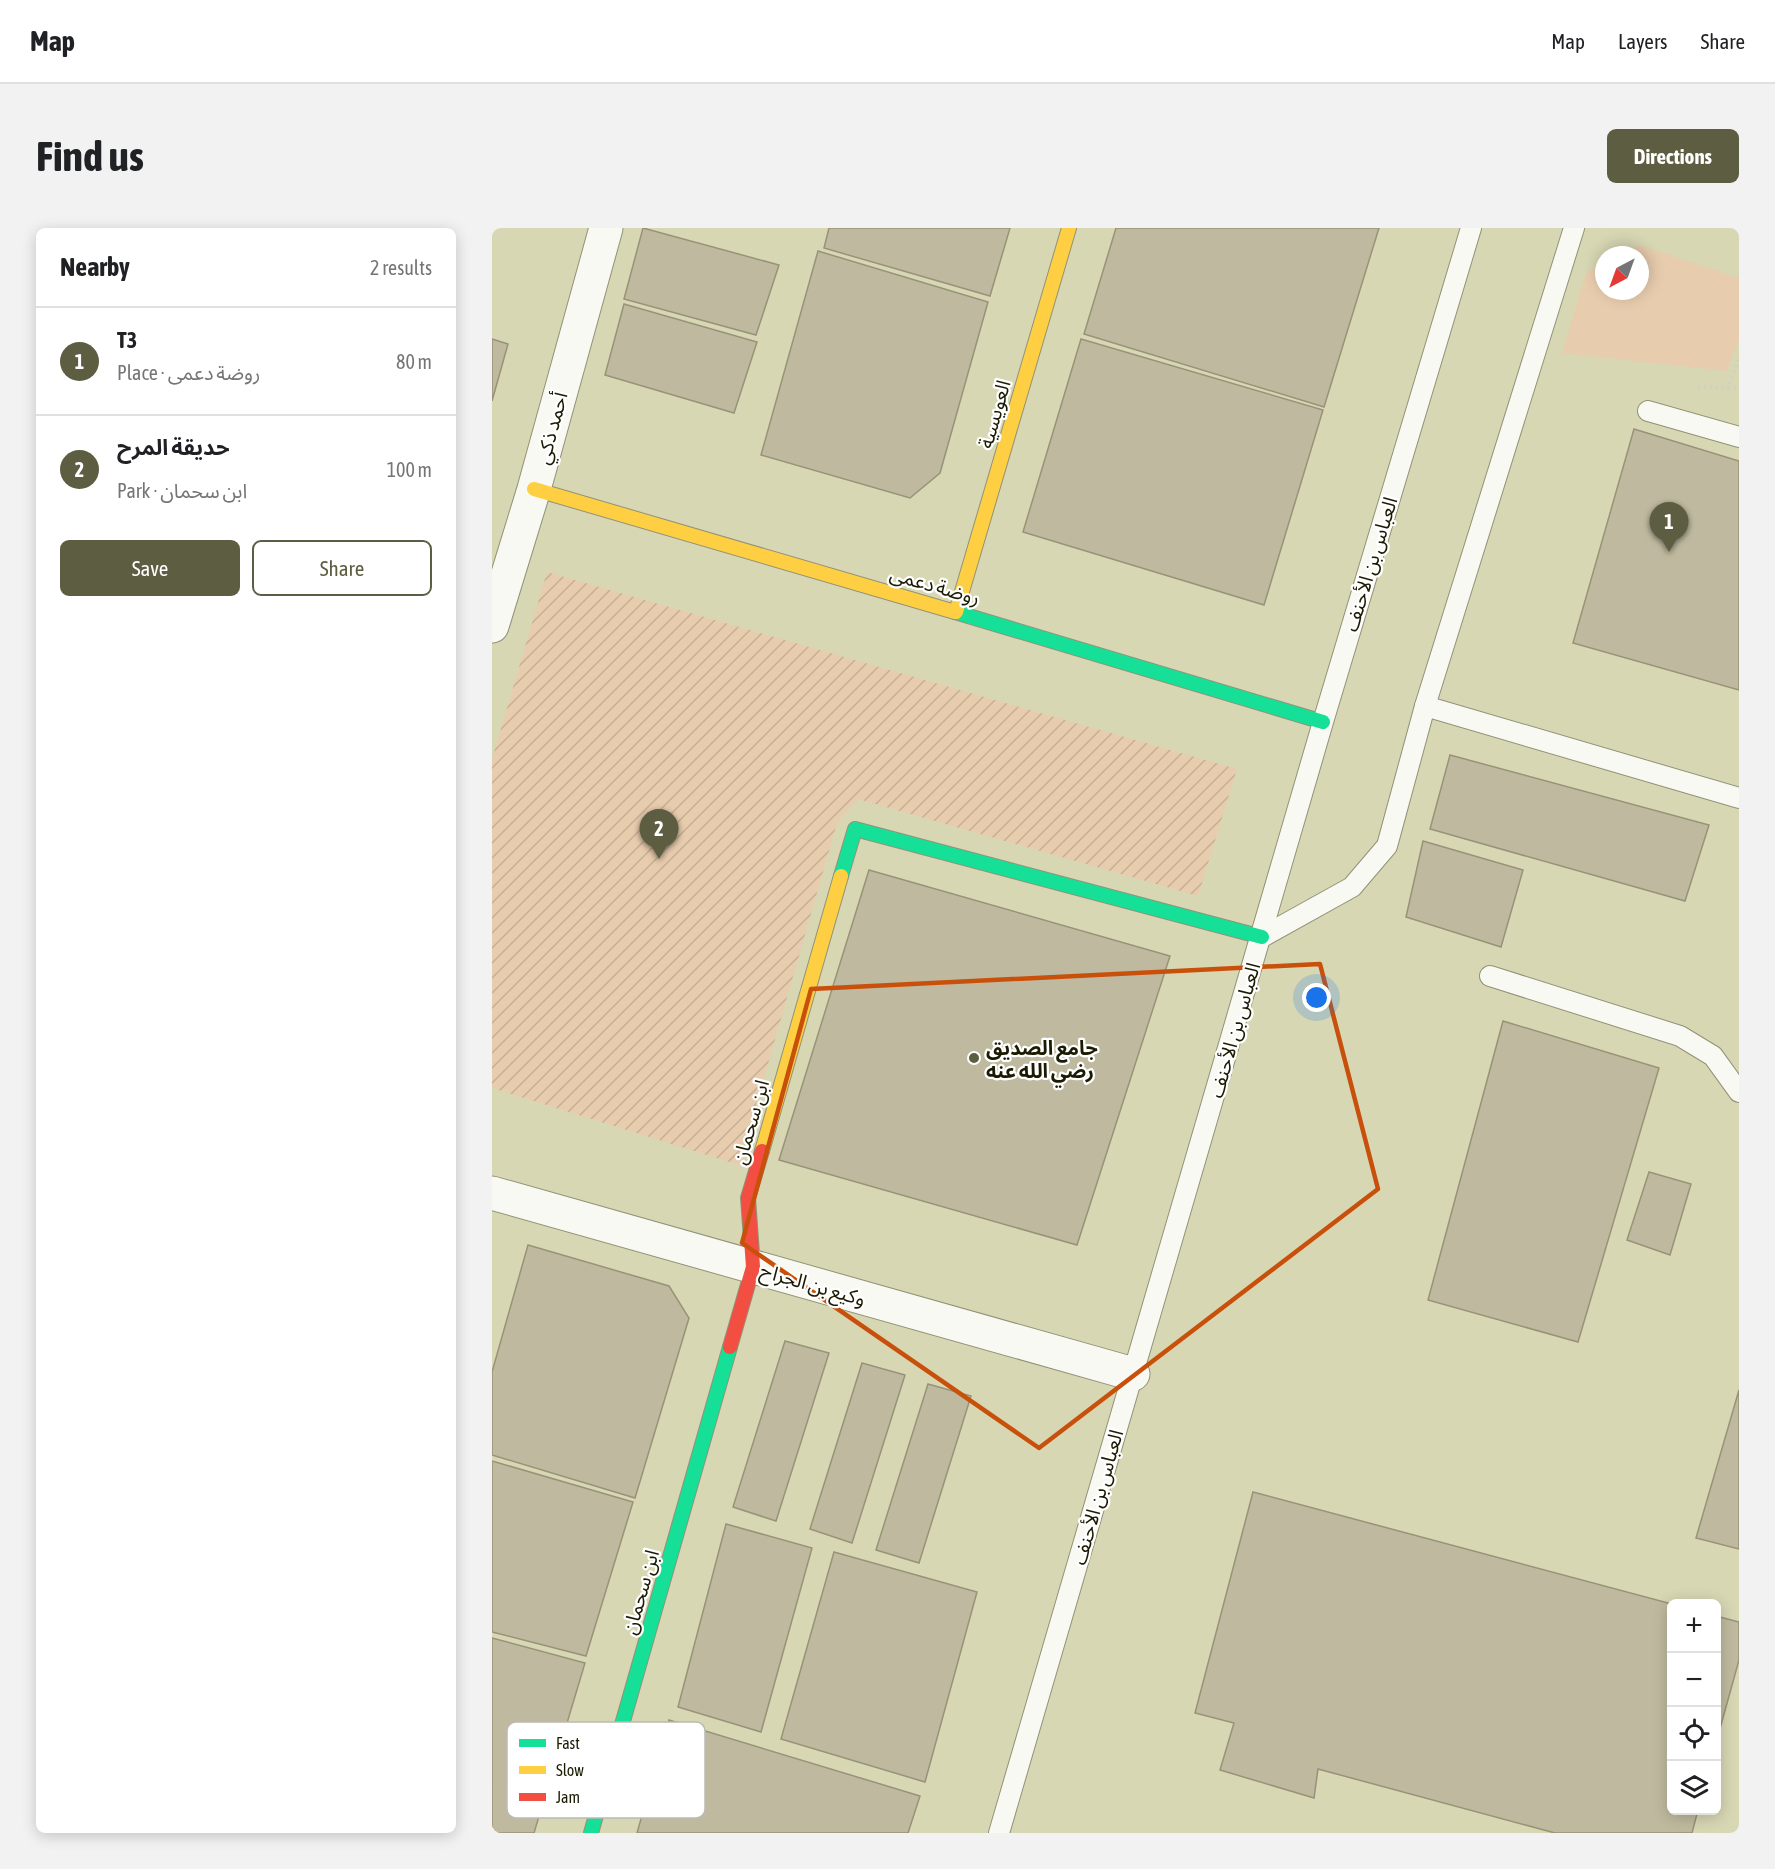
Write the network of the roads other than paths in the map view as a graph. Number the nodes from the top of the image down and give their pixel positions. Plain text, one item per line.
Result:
1 (606, 228) edge
2 (1069, 228) edge
3 (1471, 228) edge
4 (1574, 228) edge
5 (1648, 411) dead end
6 (1739, 437) edge
7 (534, 489) junction
8 (956, 612) junction
9 (492, 626) edge
10 (1425, 706) junction
11 (1323, 722) junction
12 (1739, 798) edge
13 (1262, 937) junction
14 (1490, 976) dead end
15 (1739, 1092) edge
16 (492, 1193) edge
17 (753, 1267) junction
18 (1133, 1374) junction
19 (623, 1722) edge
20 (595, 1818) edge
21 (1006, 1831) edge
22 (591, 1833) edge

1 - 7 street, أحمد ذكي
2 - 8 street, العويسية
3 - 11 lane, العباس بن الأحنف
4 - 10 lane
5 - 6 lane
7 - 8 street, روضة دعمى
7 - 9 street, أحمد ذكي
8 - 11 street, روضة دعمى
10 - 12 lane
10 - 13 lane
11 - 13 lane, العباس بن الأحنف
13 - 17 street, ابن سحمان
13 - 18 lane, العباس بن الأحنف
14 - 15 lane
16 - 17 street, وكيع بن الجراح
17 - 18 street, وكيع بن الجراح
17 - 19 street, ابن سحمان
18 - 21 lane, العباس بن الأحنف
20 - 22 street, ابن سحمان

